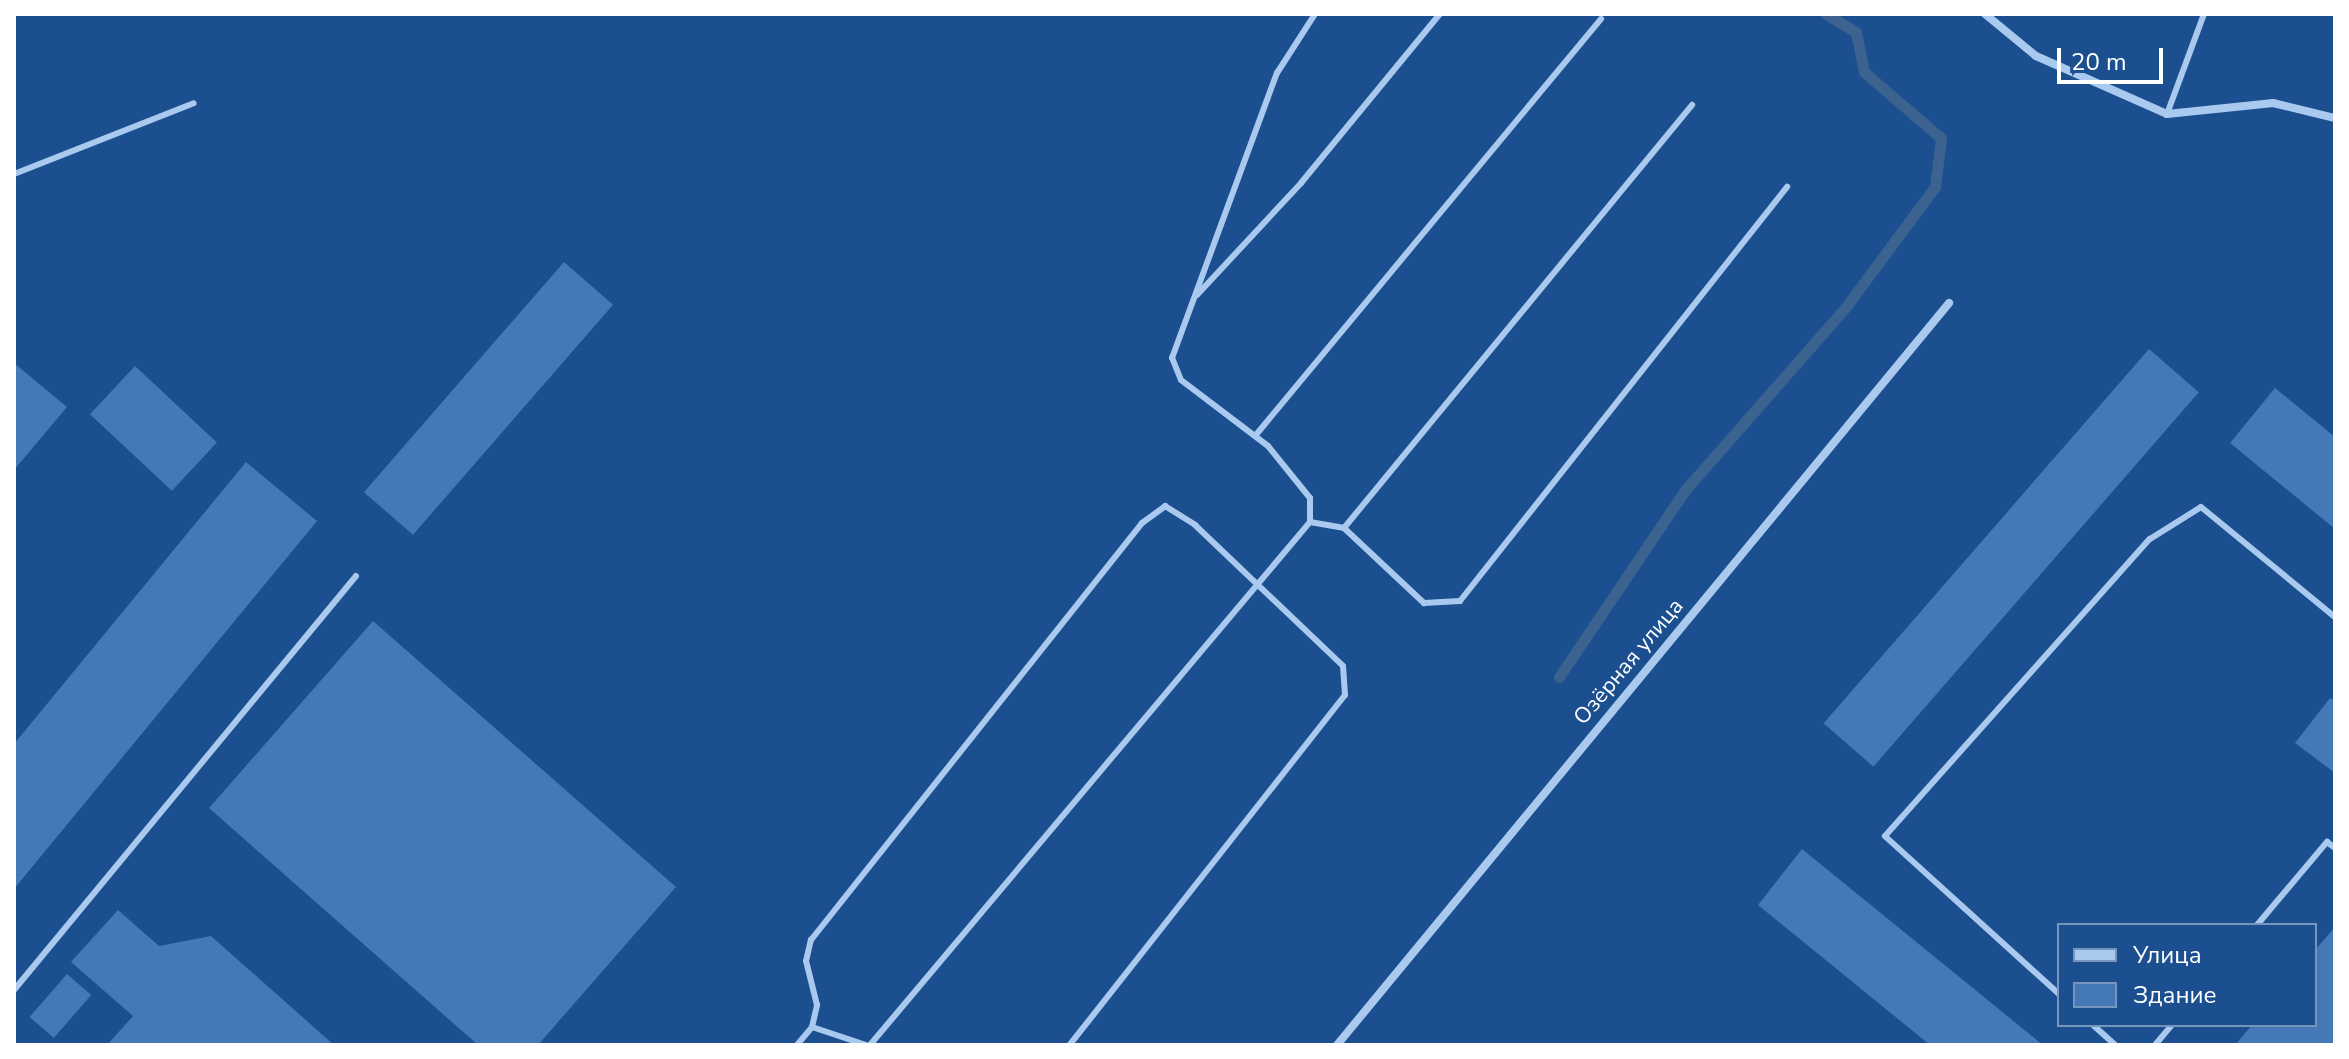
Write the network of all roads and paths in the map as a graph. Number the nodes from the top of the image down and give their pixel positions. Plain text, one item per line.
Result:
1 (1315, 14) edge
2 (1440, 14) edge
3 (1985, 14) edge
4 (2204, 14) edge
5 (1601, 19) dead end
6 (194, 103) dead end
7 (1692, 105) dead end
8 (2167, 114) junction
9 (2335, 118) edge
10 (14, 174) edge
11 (1787, 187) dead end
12 (1195, 297) junction
13 (1949, 303) dead end
14 (1255, 436) junction
15 (1310, 522) junction
16 (1344, 528) junction
17 (356, 576) dead end
18 (1257, 585) junction
19 (2335, 617) edge
20 (2335, 848) edge
21 (2259, 923) edge
22 (14, 990) edge
23 (2057, 992) edge
24 (812, 1027) junction
25 (2095, 1027) edge
26 (2170, 1027) edge
27 (797, 1045) edge
28 (868, 1045) edge
29 (1070, 1045) edge
30 (1337, 1045) edge
31 (2115, 1045) edge
32 (2155, 1045) edge

1 - 12 lane
2 - 12 lane
3 - 8 street
4 - 8 lane
5 - 14 lane
6 - 10 lane
7 - 16 lane
8 - 9 street
11 - 16 lane
12 - 14 lane
13 - 30 street, Озёрная улица
14 - 15 lane
15 - 16 lane
15 - 18 lane
17 - 22 lane
18 - 24 lane
18 - 28 lane
18 - 29 lane
19 - 23 lane
20 - 21 lane
24 - 27 lane
24 - 28 lane
25 - 31 lane
26 - 32 lane

